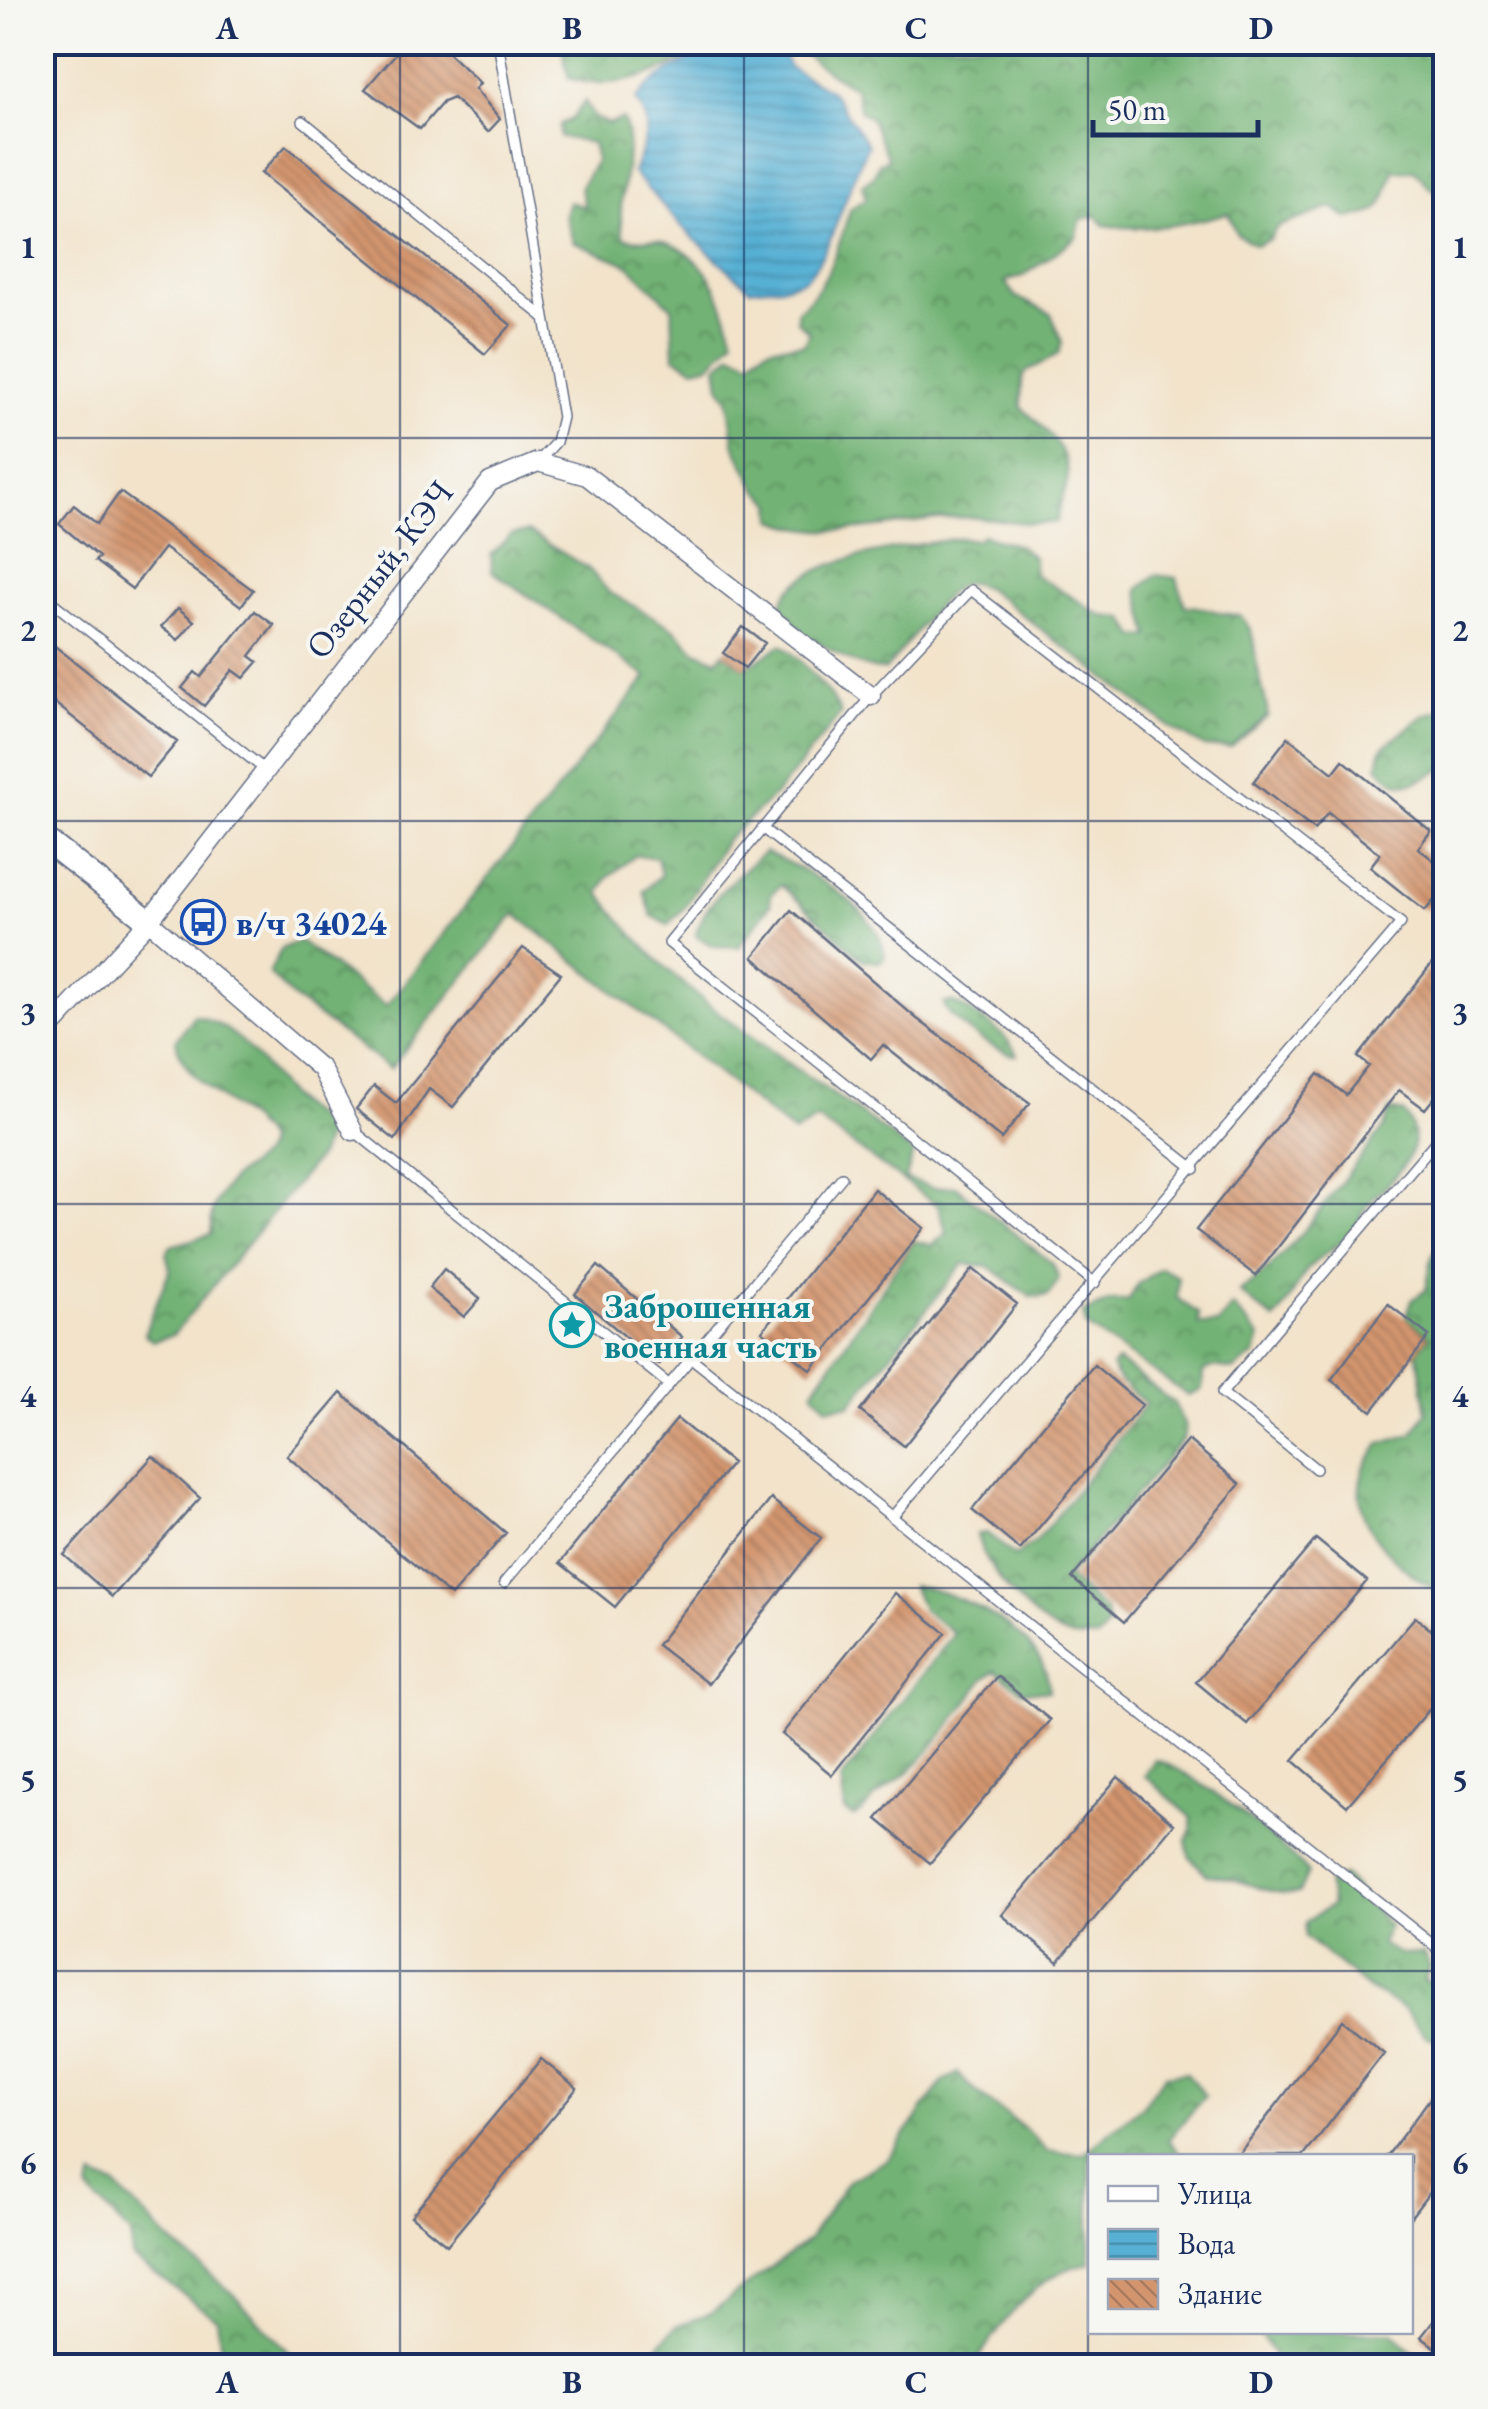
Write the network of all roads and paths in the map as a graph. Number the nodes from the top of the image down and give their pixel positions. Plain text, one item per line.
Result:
1 (498, 42) edge
2 (303, 121) dead end
3 (546, 318) junction
4 (538, 462) junction
5 (42, 594) edge
6 (871, 696) junction
7 (264, 769) junction
8 (762, 828) junction
9 (42, 838) edge
10 (149, 921) junction
11 (42, 1038) edge
12 (1446, 1129) edge
13 (353, 1131) joint
14 (1195, 1169) junction
15 (842, 1177) dead end
16 (1095, 1284) junction
17 (690, 1357) junction
18 (667, 1383) junction
19 (1316, 1469) dead end
20 (892, 1517) junction
21 (504, 1583) dead end
22 (1446, 1955) edge
23 (68, 2366) edge
24 (81, 2366) edge

1 - 3 lane
2 - 3 lane
3 - 4 lane
4 - 6 street
4 - 7 street, Озерный, КЭЧ
5 - 7 lane
6 - 8 lane
6 - 14 lane
7 - 10 street, Озерный, КЭЧ
8 - 14 lane
8 - 16 lane
9 - 10 street
10 - 11 street, Озерный, КЭЧ
10 - 13 street
12 - 19 lane
13 - 18 lane
14 - 16 lane
15 - 17 lane
16 - 20 lane
17 - 18 lane
17 - 20 lane
18 - 21 lane
20 - 22 lane
23 - 24 lane

